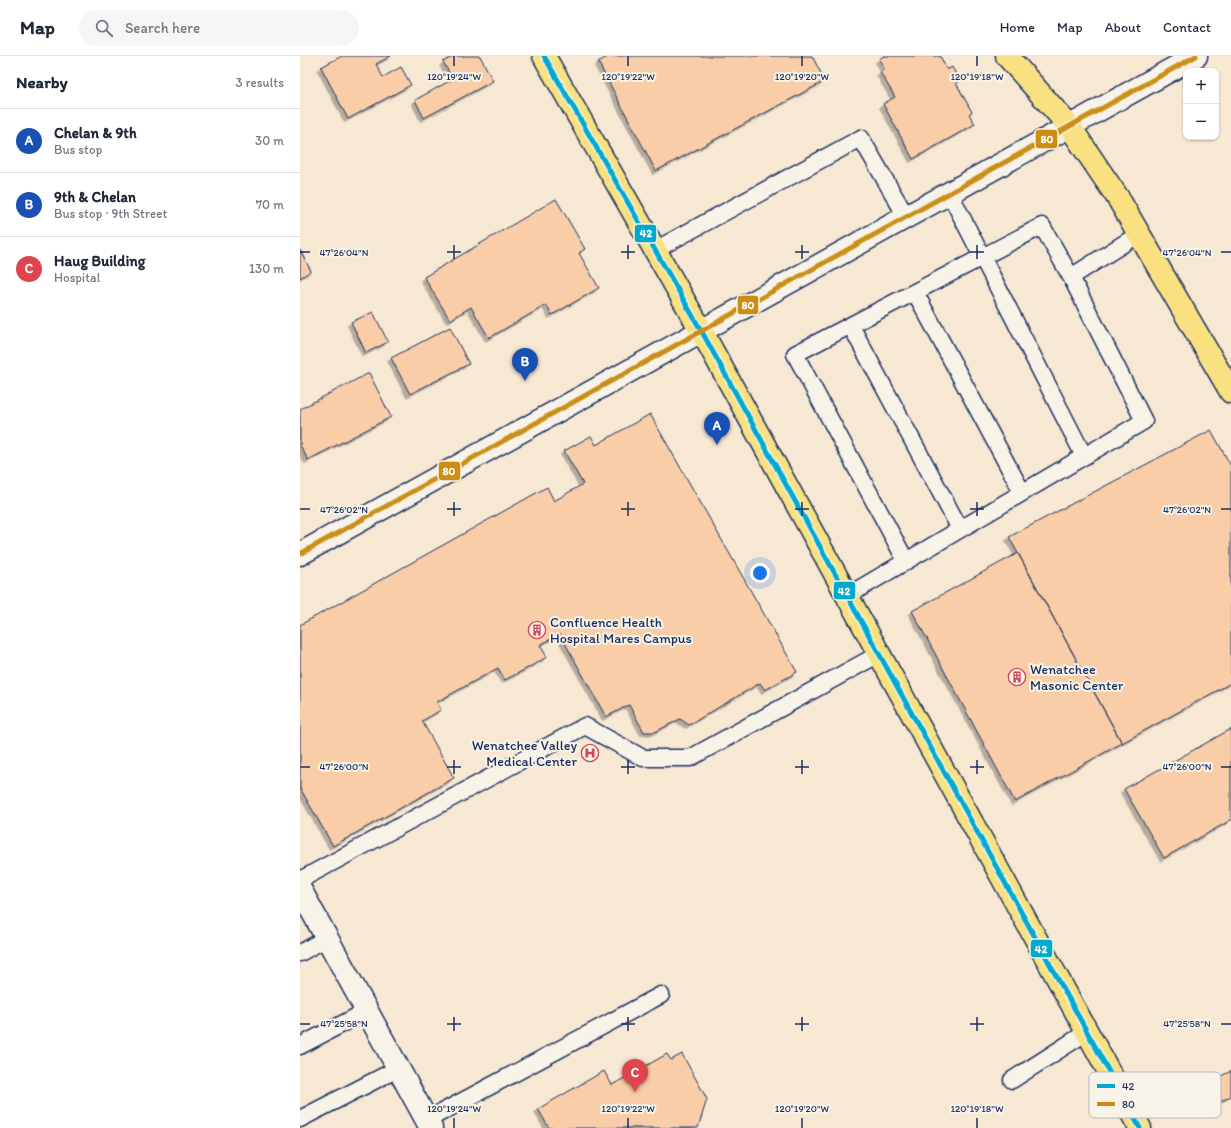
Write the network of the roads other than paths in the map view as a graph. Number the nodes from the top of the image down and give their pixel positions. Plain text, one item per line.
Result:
1 (544, 56) edge
2 (1007, 56) edge
3 (1196, 56) edge
4 (1070, 127) junction
5 (950, 194) junction
6 (907, 218) junction
7 (1140, 234) junction
8 (655, 250) junction
9 (982, 257) junction
10 (1071, 278) junction
11 (915, 292) junction
12 (851, 326) junction
13 (702, 332) junction
14 (1231, 392) edge
15 (1084, 456) junction
16 (1022, 492) junction
17 (960, 529) junction
18 (300, 554) edge
19 (906, 561) junction
20 (847, 596) junction
21 (878, 654) junction
22 (300, 880) edge
23 (300, 889) edge
24 (327, 938) junction
25 (300, 953) edge
26 (661, 995) dead end
27 (367, 1011) junction
28 (1087, 1032) junction
29 (300, 1046) edge
30 (399, 1068) junction
31 (1109, 1072) edge
32 (1012, 1080) dead end
33 (1134, 1118) edge
34 (300, 1119) edge
35 (429, 1124) edge
36 (1140, 1128) edge

1 - 8 main road
2 - 4 main road
3 - 4 street
4 - 5 street
4 - 7 main road
5 - 6 street
5 - 9 lane
6 - 8 lane
6 - 13 street
7 - 10 lane
7 - 14 main road
8 - 13 main road
9 - 10 lane
9 - 11 lane
9 - 15 lane
10 - 15 lane
11 - 12 lane
11 - 16 lane
12 - 17 lane
12 - 19 lane
13 - 18 street
13 - 20 main road
15 - 16 lane
16 - 17 lane
17 - 19 lane
19 - 20 lane
20 - 21 main road
21 - 22 lane
21 - 28 main road
23 - 24 street
24 - 25 lane
24 - 27 street
26 - 35 lane
27 - 29 lane
27 - 30 street
28 - 31 main road
28 - 32 lane
30 - 34 lane
30 - 35 street
33 - 36 main road

